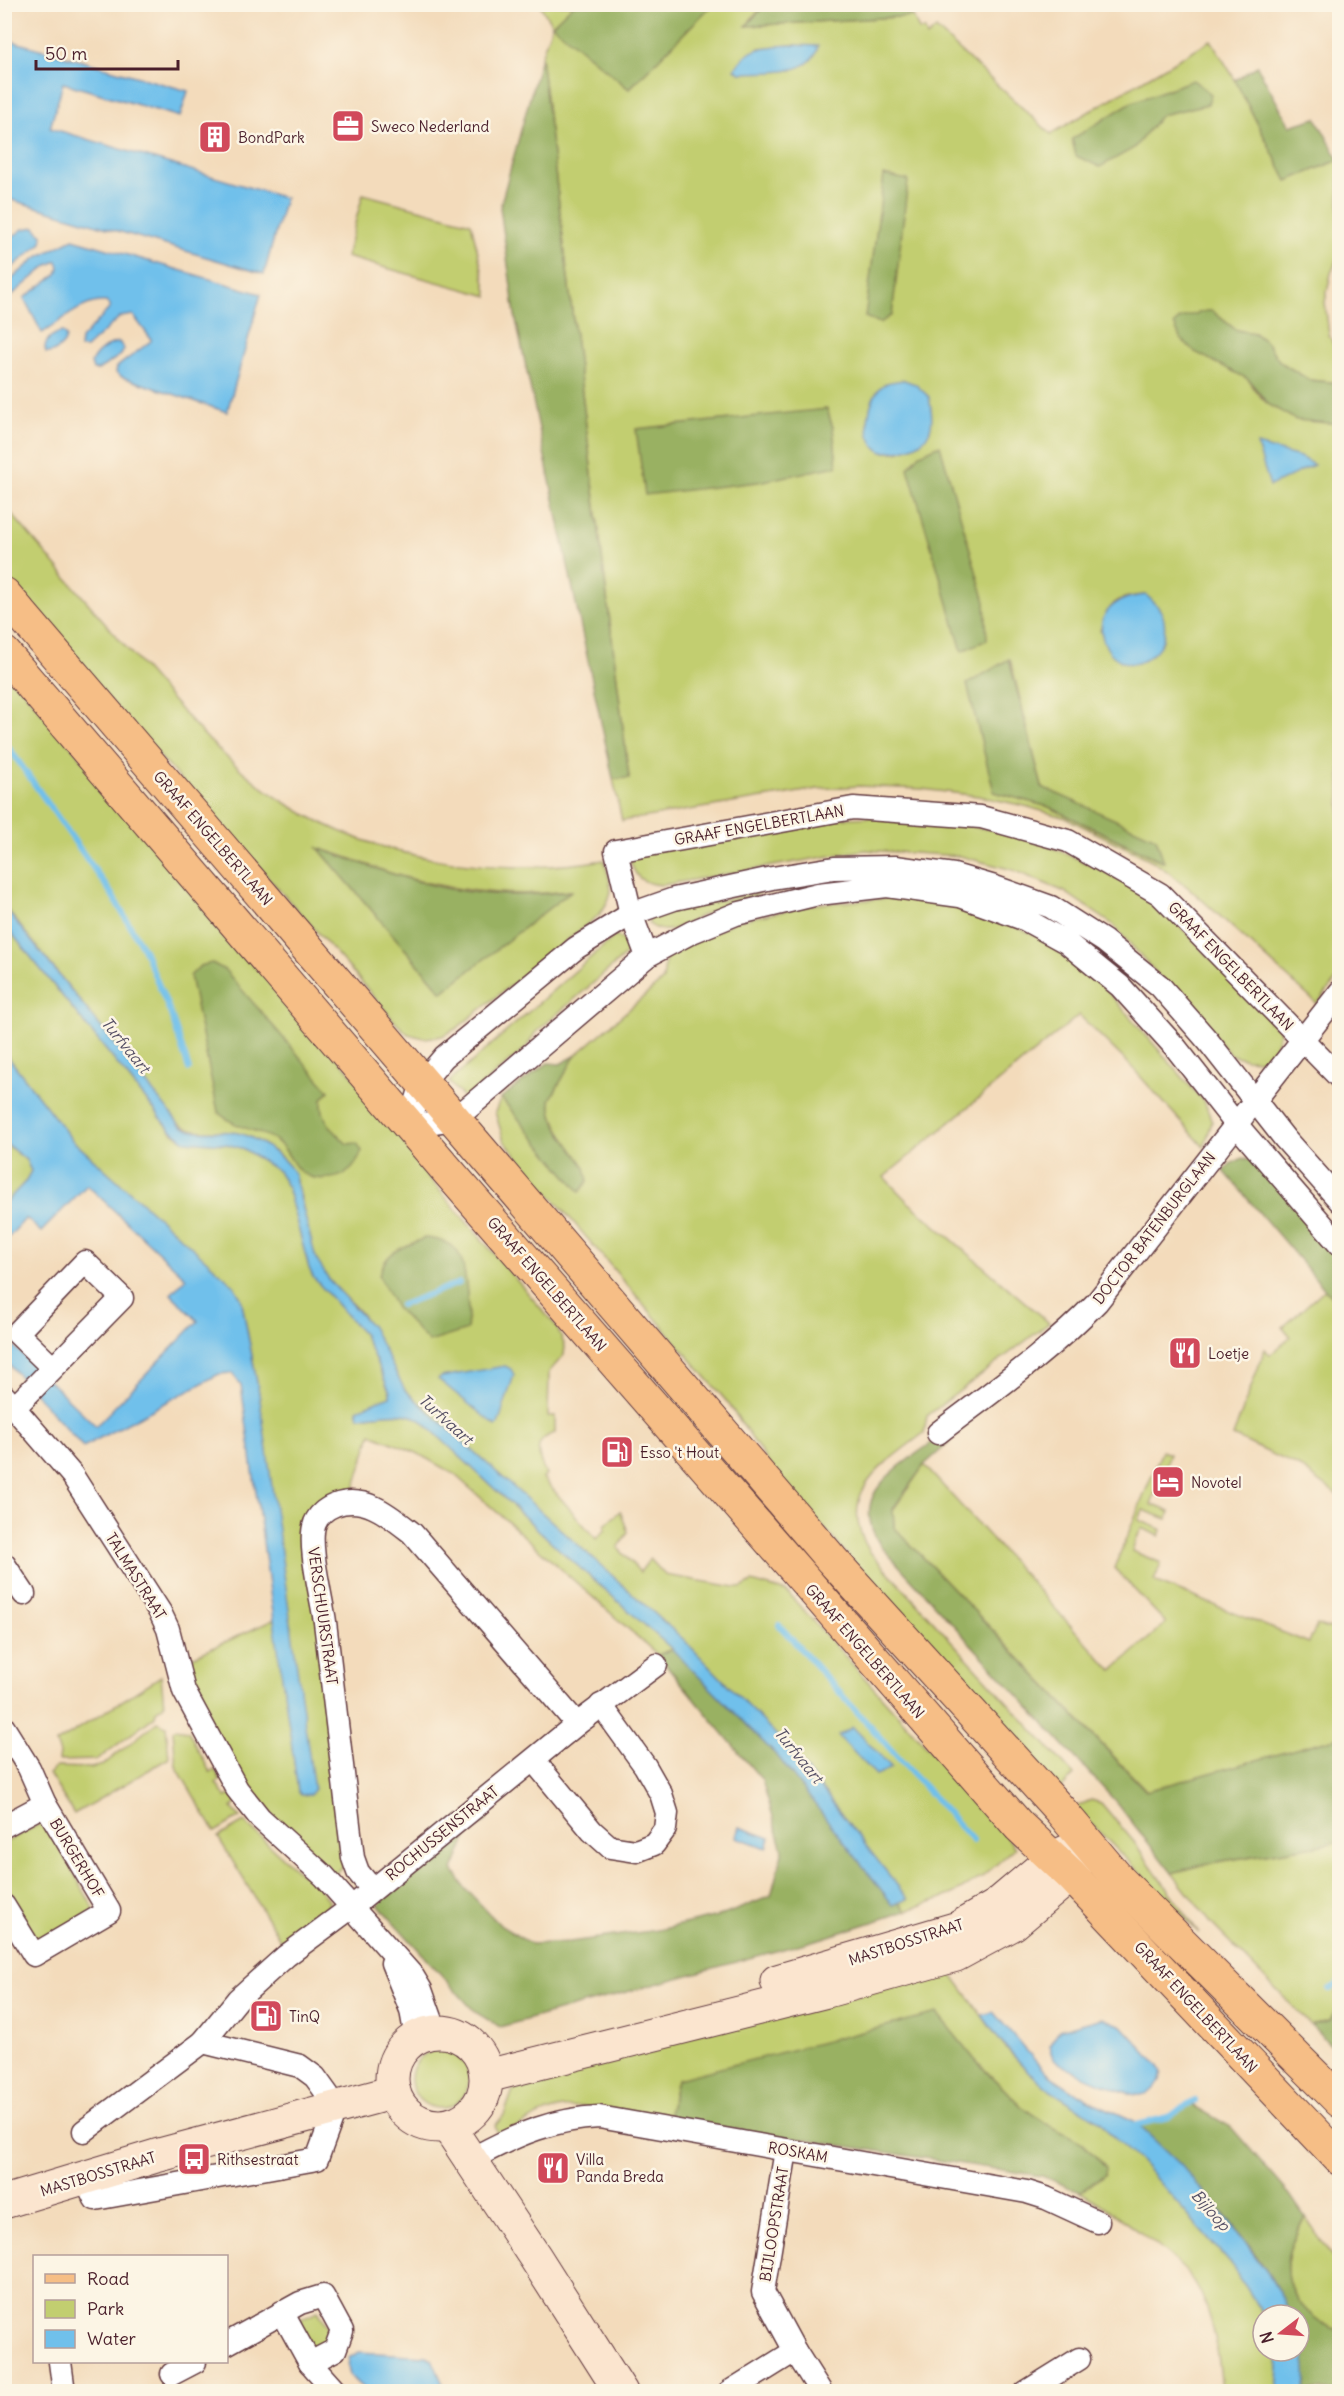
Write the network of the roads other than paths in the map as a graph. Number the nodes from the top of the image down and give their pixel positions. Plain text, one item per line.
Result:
1 (4, 594) edge
2 (4, 653) edge
3 (631, 914) junction
4 (647, 956) junction
5 (1340, 992) edge
6 (1303, 1040) junction
7 (1340, 1078) edge
8 (422, 1083) junction
9 (1254, 1100) junction
10 (455, 1119) junction
11 (1235, 1123) junction
12 (410, 1126) junction
13 (1340, 1201) edge
14 (1340, 1245) edge
15 (43, 1378) junction
16 (10, 1401) edge
17 (938, 1432) dead end
18 (4, 1564) edge
19 (24, 1594) dead end
20 (656, 1665) dead end
21 (601, 1705) junction
22 (577, 1724) junction
23 (4, 1728) edge
24 (534, 1761) junction
25 (45, 1804) junction
26 (4, 1826) edge
27 (1088, 1842) junction
28 (1062, 1867) junction
29 (372, 1889) junction
30 (4, 1906) edge
31 (352, 1907) junction
32 (426, 2035) junction
33 (203, 2042) junction
34 (484, 2067) junction
35 (394, 2092) junction
36 (1340, 2101) edge
37 (330, 2109) junction
38 (456, 2123) junction
39 (84, 2131) dead end
40 (786, 2150) junction
41 (481, 2153) junction
42 (1340, 2159) edge
43 (90, 2188) junction
44 (4, 2202) edge
45 (1098, 2222) dead end
46 (282, 2312) junction
47 (228, 2343) edge
48 (795, 2350) junction
49 (1079, 2359) dead end
50 (310, 2362) junction
51 (60, 2363) edge
52 (191, 2363) edge
53 (172, 2374) dead end
54 (64, 2391) edge
55 (336, 2391) edge
56 (621, 2391) edge
57 (729, 2391) edge
58 (821, 2391) edge
59 (1026, 2391) edge

1 - 8 main road, GRAAF ENGELBERTLAAN
2 - 12 main road, GRAAF ENGELBERTLAAN
3 - 4 street, GRAAF ENGELBERTLAAN
3 - 6 street, GRAAF ENGELBERTLAAN
3 - 8 street
3 - 9 street
4 - 10 street
4 - 11 street
5 - 6 street, DOCTOR BATENBURGLAAN
6 - 7 street, GRAAF ENGELBERTLAAN
6 - 9 street, DOCTOR BATENBURGLAAN
8 - 10 main road, GRAAF ENGELBERTLAAN
8 - 12 street
9 - 11 street, DOCTOR BATENBURGLAAN
9 - 13 street
10 - 12 street
10 - 27 main road, GRAAF ENGELBERTLAAN
11 - 14 street
11 - 17 street, DOCTOR BATENBURGLAAN
12 - 28 main road, GRAAF ENGELBERTLAAN
15 - 15 street
15 - 16 street
16 - 31 street, TALMASTRAAT
18 - 19 street
20 - 21 street, ROCHUSSENSTRAAT
21 - 22 street, ROCHUSSENSTRAAT
21 - 24 street
22 - 24 street, ROCHUSSENSTRAAT
22 - 29 street, VERSCHUURSTRAAT
23 - 25 street
24 - 29 street, ROCHUSSENSTRAAT
25 - 26 street
25 - 30 street, BURGERHOF
27 - 28 street, MASTBOSSTRAAT
27 - 36 main road, GRAAF ENGELBERTLAAN
28 - 34 street, MASTBOSSTRAAT
28 - 42 main road, GRAAF ENGELBERTLAAN
29 - 31 street, ROCHUSSENSTRAAT
31 - 32 street
31 - 33 street, ROCHUSSENSTRAAT
32 - 34 street
32 - 35 street
33 - 37 street
33 - 39 street
34 - 38 street
35 - 37 street, MASTBOSSTRAAT
35 - 38 street
37 - 43 street, MASTBOSSTRAAT
37 - 43 street, MASTBOSSTRAAT
38 - 41 street
40 - 41 street, ROSKAM
40 - 45 street, ROSKAM
40 - 48 street, BIJLOOPSTRAAT
41 - 56 street
43 - 44 street, MASTBOSSTRAAT
46 - 47 street
46 - 50 street
46 - 50 street
48 - 57 street
48 - 58 street, BIJLOOPSTRAAT
49 - 59 street
50 - 55 street
51 - 54 street
52 - 53 street

